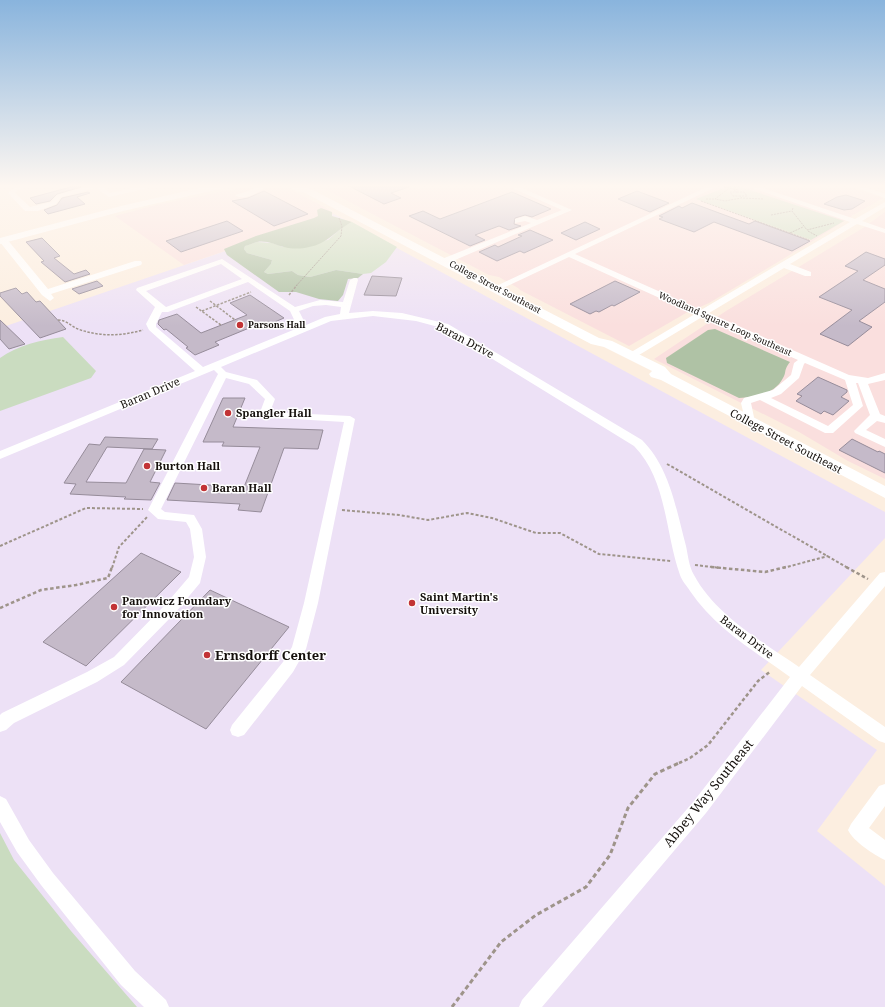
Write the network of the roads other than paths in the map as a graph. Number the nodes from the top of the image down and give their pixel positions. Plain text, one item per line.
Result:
1 (32, 232) edge
2 (390, 232) edge
3 (513, 232) edge
4 (617, 232) edge
5 (839, 232) edge
6 (1, 240) edge
7 (568, 254) junction
8 (445, 261) junction
9 (138, 263) dead end
10 (784, 265) junction
11 (808, 274) dead end
12 (249, 279) junction
13 (354, 280) dead end
14 (496, 288) junction
15 (160, 306) junction
16 (294, 310) junction
17 (344, 311) junction
18 (703, 314) junction
19 (303, 328) junction
20 (595, 341) junction
21 (631, 356) junction
22 (804, 360) junction
23 (219, 370) junction
24 (202, 372) junction
25 (885, 376) edge
26 (666, 377) junction
27 (850, 379) junction
28 (862, 381) junction
29 (761, 397) junction
30 (880, 418) edge
31 (750, 422) junction
32 (885, 443) edge
33 (0, 455) edge
34 (885, 493) edge
35 (881, 580) edge
36 (800, 676) junction
37 (0, 725) edge
38 (238, 730) dead end
39 (885, 736) edge
40 (885, 792) edge
41 (0, 805) edge
42 (885, 851) edge
43 (159, 1007) edge
44 (528, 1007) edge

1 - 6 main road
2 - 8 main road, College Street Southeast
3 - 8 street
4 - 7 street
5 - 10 street
6 - 9 street
7 - 14 street
7 - 18 street, Woodland Square Loop Southeast
8 - 14 main road, College Street Southeast
10 - 11 street
10 - 18 street
12 - 15 street
12 - 15 street
12 - 16 street
13 - 17 street
14 - 20 main road, College Street Southeast
15 - 24 street
16 - 17 street
16 - 19 street
17 - 19 street, Baran Drive
17 - 36 street, Baran Drive
18 - 21 street
18 - 22 street, Woodland Square Loop Southeast
19 - 23 street, Baran Drive
20 - 21 main road, College Street Southeast
20 - 26 main road, College Street Southeast
21 - 26 main road, College Street Southeast
22 - 27 street, Woodland Square Loop Southeast
22 - 29 street
23 - 24 street, Baran Drive
23 - 37 street
23 - 38 street
24 - 33 street, Baran Drive
25 - 28 street, Woodland Square Loop Southeast
26 - 31 main road, College Street Southeast
27 - 28 street, Woodland Square Loop Southeast
27 - 29 street
28 - 30 street
29 - 31 street
30 - 32 street
31 - 34 main road, College Street Southeast
35 - 36 street, Abbey Way Southeast
36 - 39 street, Baran Drive
36 - 44 street, Abbey Way Southeast
40 - 42 street
41 - 43 street

